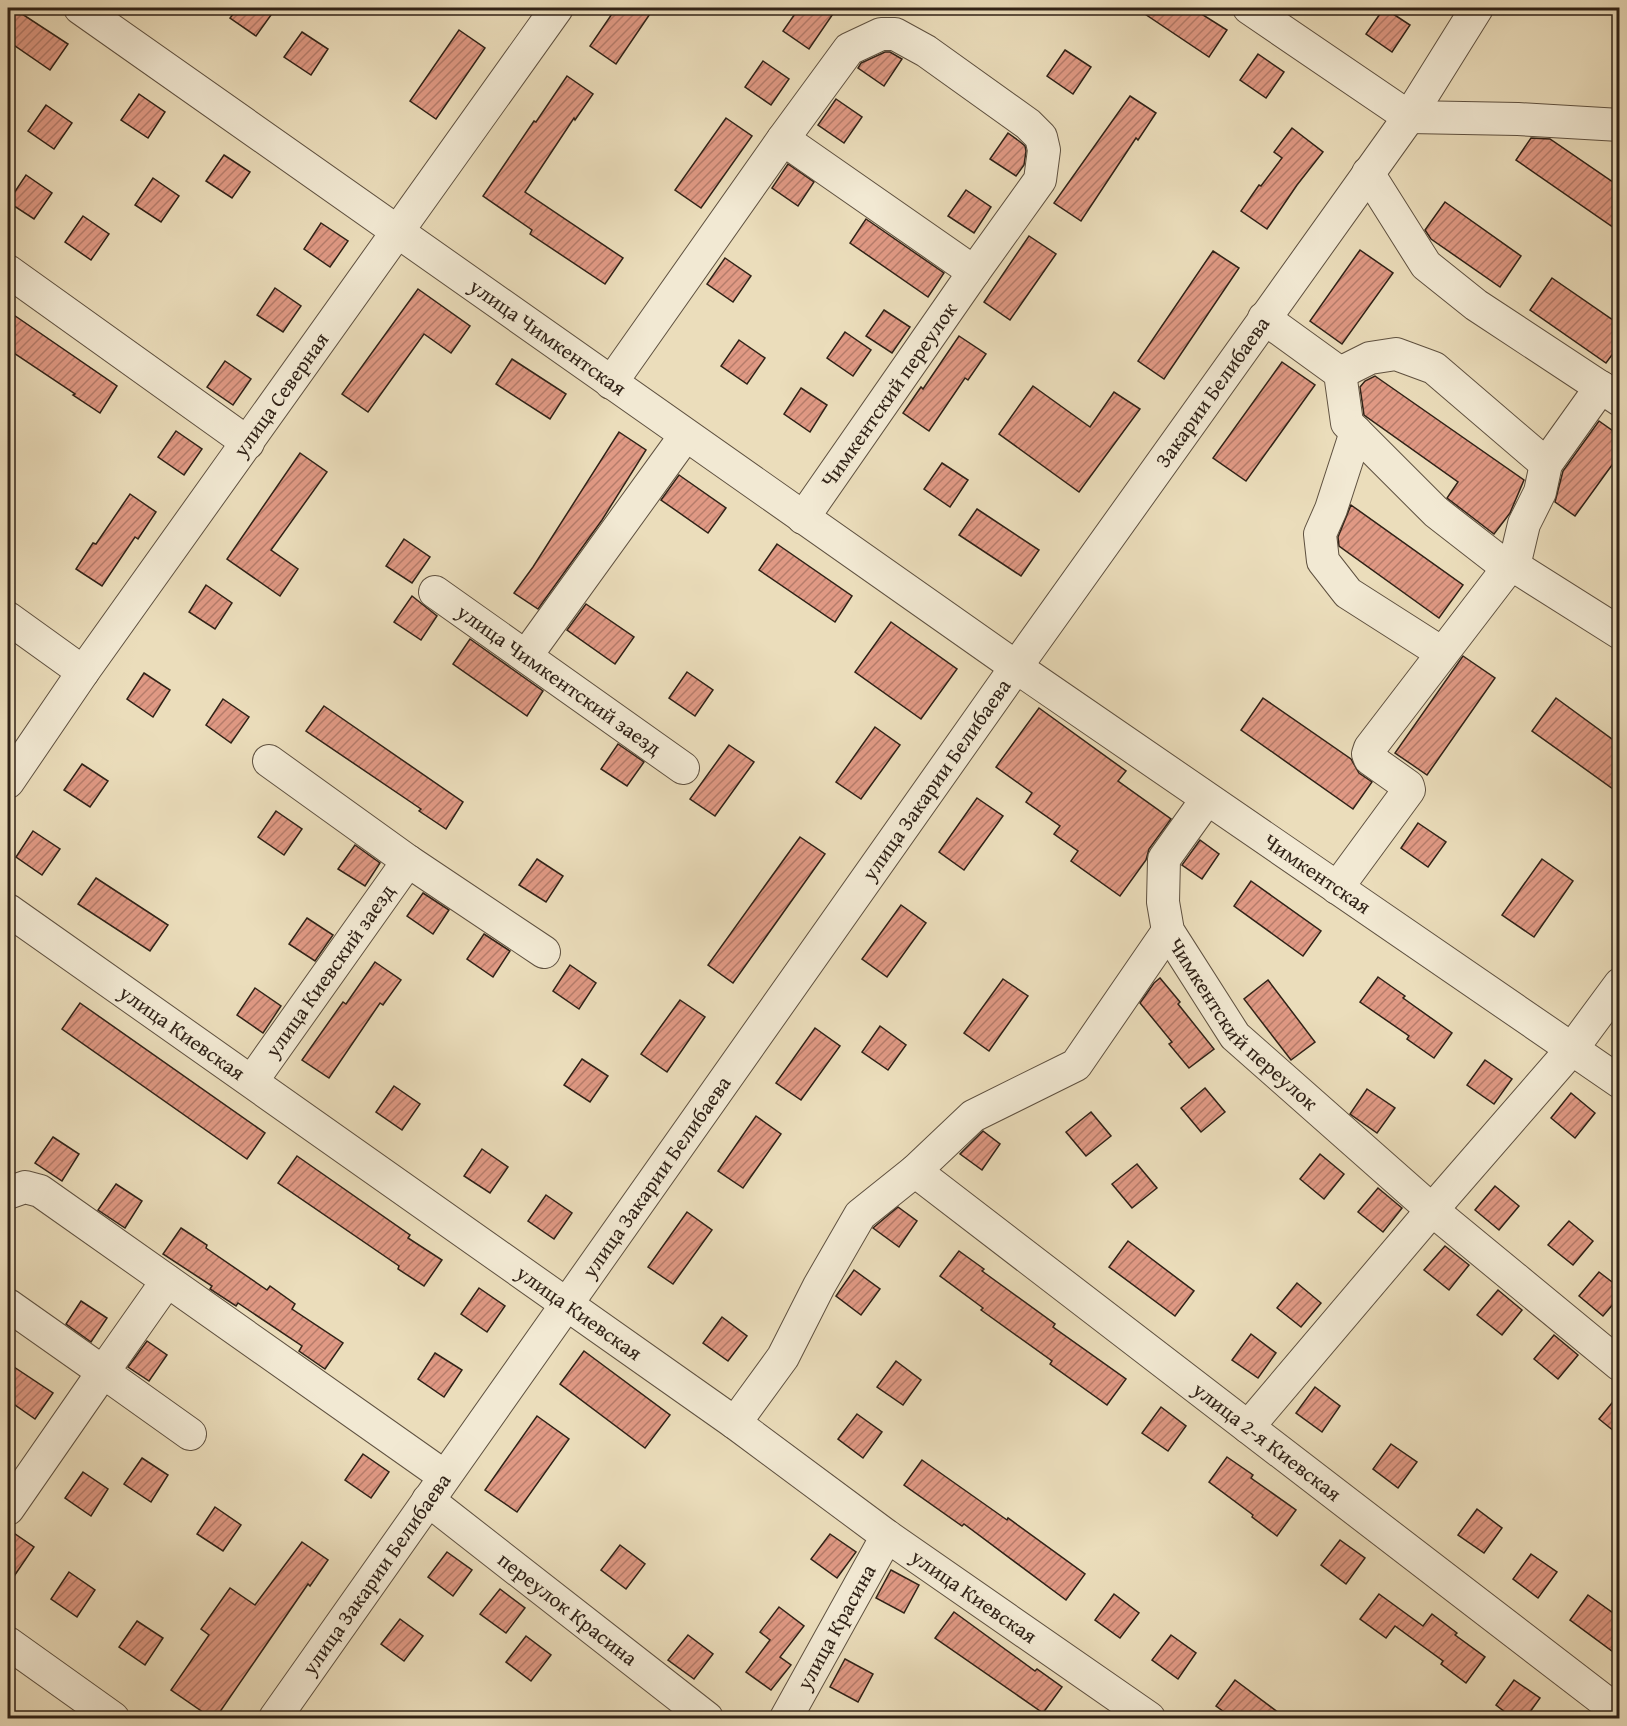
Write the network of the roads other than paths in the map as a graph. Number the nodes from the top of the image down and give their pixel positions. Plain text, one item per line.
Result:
1 (80, 8) edge
2 (557, 8) edge
3 (1249, 8) edge
4 (1477, 8) edge
5 (1409, 117) junction
6 (1620, 125) edge
7 (783, 139) junction
8 (1368, 173) junction
9 (397, 232) junction
10 (8, 271) edge
11 (974, 272) junction
12 (1264, 318) junction
13 (1340, 374) junction
14 (611, 383) junction
15 (1610, 393) edge
16 (1356, 432) junction
17 (685, 436) junction
18 (248, 443) junction
19 (1546, 464) junction
20 (803, 518) junction
21 (1511, 567) junction
22 (435, 592) dead end
23 (8, 618) edge
24 (1620, 633) edge
25 (1442, 653) junction
26 (526, 656) junction
27 (1016, 667) junction
28 (83, 672) junction
29 (269, 761) dead end
30 (683, 768) dead end
31 (8, 782) edge
32 (1207, 799) junction
33 (408, 861) junction
34 (1337, 888) junction
35 (8, 910) edge
36 (1168, 931) junction
37 (544, 952) dead end
38 (1620, 984) edge
39 (1572, 1048) junction
40 (252, 1081) junction
41 (1620, 1082) edge
42 (915, 1171) junction
43 (8, 1193) edge
44 (1432, 1210) junction
45 (168, 1281) junction
46 (565, 1304) junction
47 (8, 1305) edge
48 (1620, 1365) edge
49 (103, 1372) junction
50 (735, 1423) junction
51 (1248, 1427) junction
52 (190, 1434) dead end
53 (436, 1488) junction
54 (8, 1509) edge
55 (887, 1536) junction
56 (8, 1643) edge
57 (1620, 1713) edge
58 (790, 1717) edge
59 (113, 1719) edge
60 (275, 1719) edge
61 (707, 1719) edge
62 (1149, 1719) edge

1 - 9 street, улица Чимкентская
2 - 9 street, улица Северная
3 - 5 street
4 - 5 street
5 - 6 street
5 - 8 street, Закарии Белибаева
7 - 11 street
7 - 11 street, Чимкентский переулок
7 - 14 street, Чимкентский переулок
8 - 12 street, Закарии Белибаева
8 - 15 street
9 - 14 street, улица Чимкентская
9 - 18 street, улица Северная
10 - 18 street
11 - 20 street, Чимкентский переулок
12 - 13 street
12 - 27 street, Закарии Белибаева
13 - 16 street
13 - 19 street
14 - 17 street, улица Чимкентская
15 - 19 street
16 - 21 street
16 - 25 street
17 - 20 street, улица Чимкентская
17 - 26 street
18 - 28 street, улица Северная
19 - 21 street
20 - 27 street, улица Чимкентская
21 - 24 street
21 - 25 street
22 - 26 street, улица Чимкентский заезд
23 - 28 street
25 - 34 street
26 - 30 street, улица Чимкентский заезд
27 - 32 street, Чимкентская
27 - 46 street, улица Закарии Белибаева
28 - 31 street, улица Северная
29 - 33 street
32 - 34 street, Чимкентская
32 - 36 street, Чимкентский переулок
33 - 37 street
33 - 40 street, улица Киевский заезд
34 - 39 street, Чимкентская
35 - 40 street, улица Киевская
36 - 42 street
36 - 44 street, Чимкентский переулок
38 - 39 street
39 - 41 street, Чимкентская
39 - 44 street
40 - 46 street, улица Киевская
42 - 50 street
42 - 51 street, улица 2-я Киевская
43 - 45 street, переулок Красина
44 - 48 street, Чимкентский переулок
44 - 51 street
45 - 49 street
45 - 53 street, переулок Красина
46 - 50 street, улица Киевская
46 - 53 street, улица Закарии Белибаева
47 - 49 street
49 - 52 street
49 - 54 street
50 - 55 street, улица Киевская
51 - 57 street, улица 2-я Киевская
53 - 60 street, улица Закарии Белибаева
53 - 61 street, переулок Красина
55 - 58 street, улица Красина
55 - 62 street, улица Киевская
56 - 59 street

